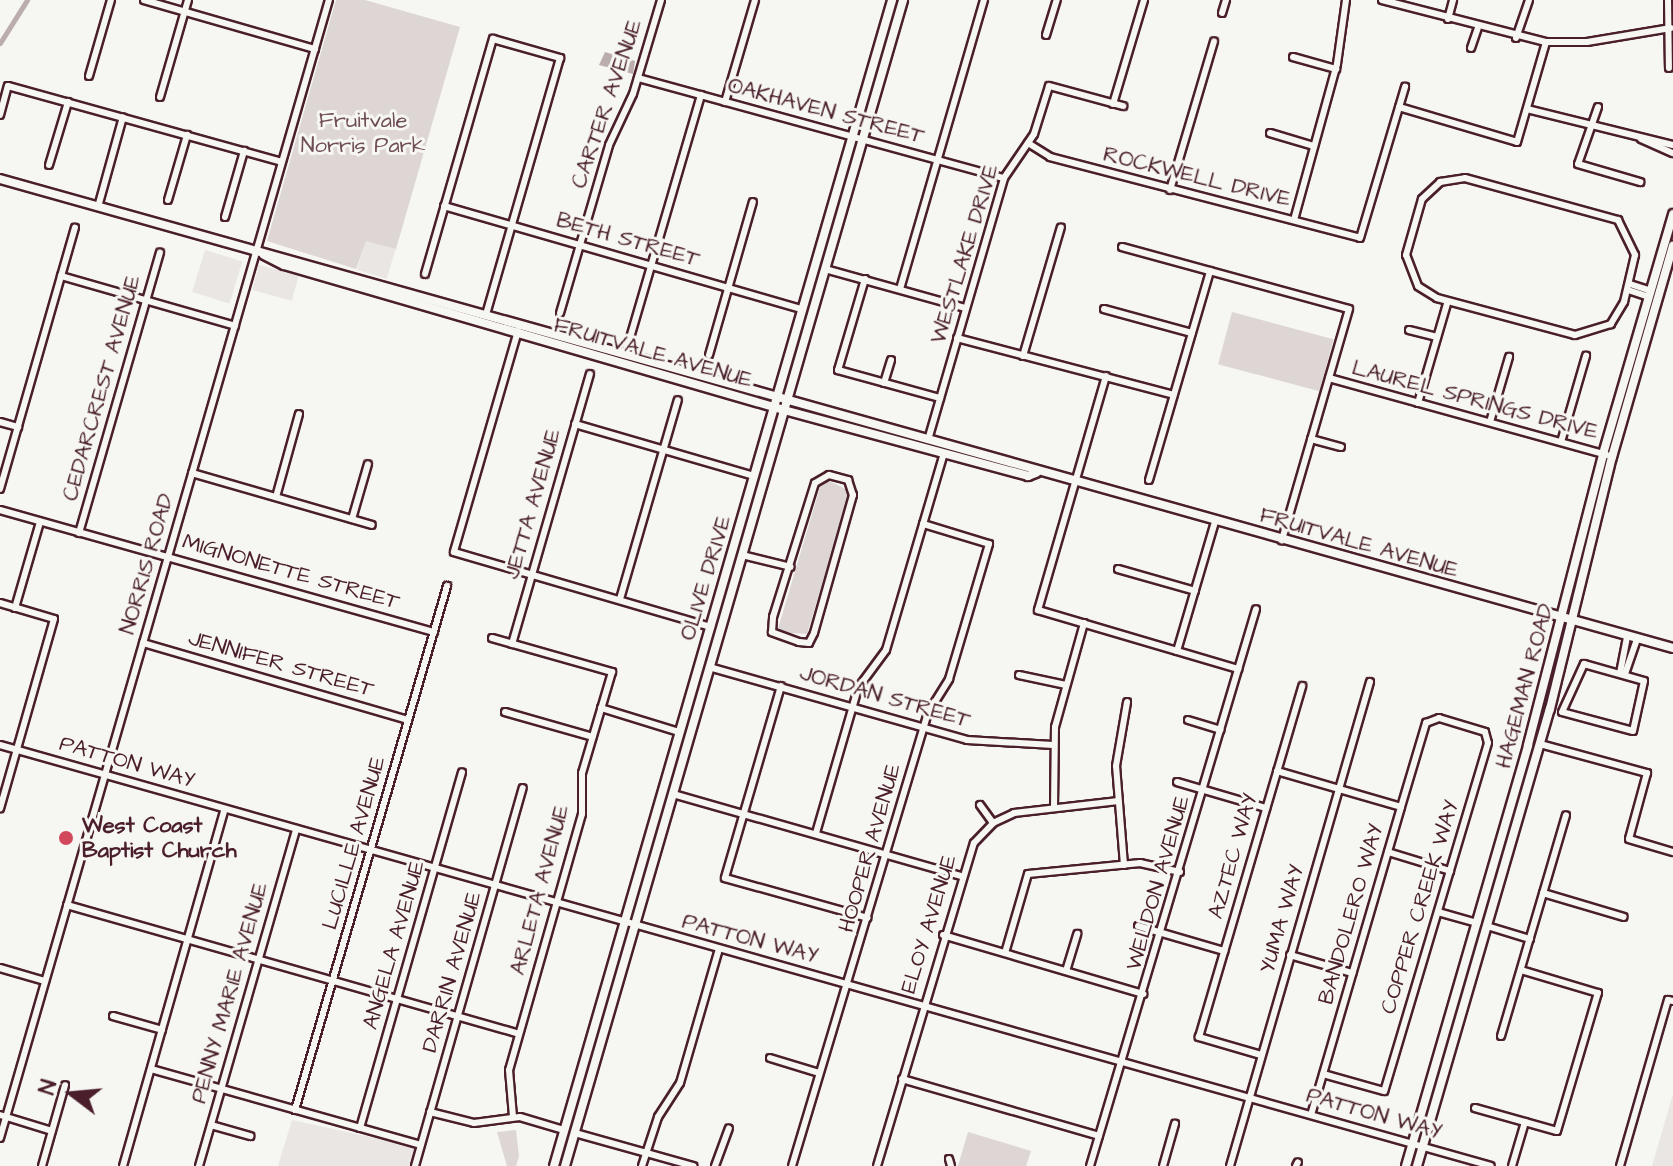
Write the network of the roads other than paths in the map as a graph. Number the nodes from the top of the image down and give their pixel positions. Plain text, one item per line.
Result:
1 (111, 0) edge
2 (144, 0) edge
3 (188, 0) edge
4 (329, 0) edge
5 (661, 0) edge
6 (755, 0) edge
7 (892, 0) edge
8 (903, 0) edge
9 (984, 0) edge
10 (1057, 0) edge
11 (1144, 0) edge
12 (1226, 0) edge
13 (1346, 0) edge
14 (1382, 0) edge
15 (1453, 0) edge
16 (1529, 0) edge
17 (1668, 0) edge
18 (185, 12) junction
19 (1222, 13) dead end
20 (1448, 19) junction
21 (1478, 28) junction
22 (1671, 28) junction
23 (1046, 35) dead end
24 (1516, 38) junction
25 (1214, 41) dead end
26 (1546, 42) junction
27 (1471, 48) dead end
28 (315, 49) junction
29 (1293, 57) dead end
30 (1669, 68) dead end
31 (1336, 69) junction
32 (89, 76) dead end
33 (638, 78) junction
34 (1405, 87) dead end
35 (701, 95) junction
36 (160, 97) dead end
37 (68, 102) junction
38 (725, 102) junction
39 (1113, 104) junction
40 (1123, 106) dead end
41 (1399, 107) junction
42 (1598, 107) dead end
43 (1527, 109) junction
44 (0, 115) edge
45 (123, 117) junction
46 (1589, 127) junction
47 (1270, 133) dead end
48 (187, 135) junction
49 (851, 139) junction
50 (1641, 139) junction
51 (862, 142) junction
52 (1028, 143) junction
53 (1673, 145) edge
54 (1314, 146) junction
55 (244, 151) junction
56 (1673, 153) edge
57 (938, 160) junction
58 (282, 162) junction
59 (49, 165) dead end
60 (1004, 178) junction
61 (0, 179) edge
62 (1640, 182) dead end
63 (1170, 190) junction
64 (168, 200) dead end
65 (753, 202) dead end
66 (444, 206) junction
67 (98, 207) junction
68 (1673, 214) edge
69 (225, 217) dead end
70 (1294, 220) junction
71 (512, 226) junction
72 (1061, 227) dead end
73 (75, 228) dead end
74 (580, 245) junction
75 (1673, 246) edge
76 (1122, 247) dead end
77 (160, 252) dead end
78 (260, 254) junction
79 (651, 265) junction
80 (825, 269) junction
81 (1210, 271) junction
82 (425, 274) dead end
83 (61, 276) junction
84 (865, 279) junction
85 (369, 285) junction
86 (729, 287) junction
87 (1633, 288) junction
88 (900, 289) junction
89 (1650, 294) junction
90 (146, 301) junction
91 (1447, 304) dead end
92 (966, 308) junction
93 (802, 309) junction
94 (1104, 309) dead end
95 (560, 313) dead end
96 (486, 314) junction
97 (235, 326) junction
98 (519, 328) junction
99 (1409, 330) dead end
100 (1192, 333) junction
101 (1437, 337) junction
102 (957, 338) junction
103 (1646, 340) junction
104 (625, 355) junction
105 (709, 355) dead end
106 (1023, 356) junction
107 (1586, 356) dead end
108 (1509, 357) dead end
109 (891, 360) dead end
110 (590, 374) dead end
111 (1106, 376) junction
112 (1329, 378) junction
113 (884, 383) junction
114 (1174, 395) junction
115 (940, 398) junction
116 (678, 400) dead end
117 (774, 402) junction
118 (1418, 403) junction
119 (786, 406) junction
120 (299, 414) dead end
121 (0, 422) edge
122 (1490, 422) junction
123 (575, 424) junction
124 (18, 427) junction
125 (1311, 439) junction
126 (928, 440) junction
127 (1561, 442) junction
128 (1341, 447) dead end
129 (663, 449) junction
130 (969, 451) junction
131 (944, 453) junction
132 (1608, 456) junction
133 (368, 464) dead end
134 (192, 473) junction
135 (1036, 473) junction
136 (754, 476) junction
137 (1149, 480) dead end
138 (1075, 483) junction
139 (0, 489) edge
140 (276, 497) junction
141 (1590, 509) junction
142 (0, 510) edge
143 (743, 518) junction
144 (352, 519) junction
145 (40, 522) junction
146 (1215, 522) junction
147 (923, 524) junction
148 (372, 525) dead end
149 (79, 533) junction
150 (1282, 540) junction
151 (742, 555) junction
152 (168, 556) junction
153 (1587, 558) junction
154 (791, 567) junction
155 (1118, 569) dead end
156 (532, 574) junction
157 (447, 586) dead end
158 (1195, 591) junction
159 (620, 599) junction
160 (0, 603) edge
161 (15, 608) junction
162 (1256, 609) dead end
163 (1562, 619) junction
164 (1572, 622) junction
165 (1084, 623) junction
166 (711, 627) junction
167 (434, 632) junction
168 (492, 638) dead end
169 (1632, 638) junction
170 (143, 643) junction
171 (512, 644) junction
172 (1673, 648) edge
173 (1177, 651) junction
174 (709, 667) junction
175 (1239, 669) junction
176 (1622, 674) junction
177 (1019, 675) dead end
178 (1370, 682) dead end
179 (1066, 685) junction
180 (781, 686) junction
181 (1302, 686) dead end
182 (1544, 688) junction
183 (1127, 702) dead end
184 (852, 707) junction
185 (601, 708) junction
186 (505, 712) dead end
187 (408, 720) junction
188 (1188, 720) dead end
189 (1426, 723) joint
190 (923, 727) junction
191 (1221, 730) junction
192 (679, 732) junction
193 (593, 737) junction
194 (1540, 744) junction
195 (0, 745) edge
196 (1053, 745) junction
197 (675, 748) junction
198 (17, 750) junction
199 (1277, 771) junction
200 (462, 772) dead end
201 (105, 775) junction
202 (1177, 782) dead end
203 (523, 788) dead end
204 (1339, 789) junction
205 (1203, 790) junction
206 (673, 794) junction
207 (1118, 801) junction
208 (980, 805) dead end
209 (1401, 807) junction
210 (0, 808) edge
211 (1054, 808) junction
212 (1266, 808) junction
213 (225, 809) junction
214 (744, 813) junction
215 (1566, 815) dead end
216 (993, 823) junction
217 (296, 829) junction
218 (816, 833) junction
219 (370, 850) junction
220 (1388, 852) junction
221 (1673, 852) edge
222 (887, 854) junction
223 (1124, 865) junction
224 (434, 869) junction
225 (1450, 871) junction
226 (1180, 872) junction
227 (961, 876) junction
228 (1490, 876) junction
229 (495, 886) junction
230 (1543, 893) junction
231 (556, 904) junction
232 (67, 905) junction
233 (1438, 912) junction
234 (1624, 917) dead end
235 (868, 918) junction
236 (1477, 923) junction
237 (624, 924) junction
238 (1138, 926) dead end
239 (1487, 926) junction
240 (634, 927) junction
241 (1162, 932) junction
242 (1077, 934) dead end
243 (943, 935) junction
244 (1530, 939) junction
245 (188, 940) junction
246 (719, 949) junction
247 (1224, 951) junction
248 (1005, 953) junction
249 (1290, 955) junction
250 (258, 960) junction
251 (0, 968) edge
252 (1521, 970) junction
253 (1066, 971) junction
254 (1352, 973) junction
255 (1472, 979) junction
256 (45, 981) junction
257 (332, 981) junction
258 (845, 984) junction
259 (1144, 994) junction
260 (397, 1000) junction
261 (1671, 1001) edge
262 (923, 1006) junction
263 (113, 1016) dead end
264 (458, 1017) junction
265 (162, 1030) junction
266 (519, 1034) junction
267 (1501, 1036) dead end
268 (1261, 1055) junction
269 (770, 1058) dead end
270 (1120, 1062) junction
271 (151, 1069) junction
272 (819, 1073) junction
273 (1323, 1074) junction
274 (902, 1079) junction
275 (65, 1085) dead end
276 (222, 1089) junction
277 (574, 1094) junction
278 (1249, 1098) junction
279 (1475, 1108) dead end
280 (295, 1110) junction
281 (430, 1112) junction
282 (1311, 1115) junction
283 (3, 1116) edge
284 (513, 1117) junction
285 (1525, 1122) junction
286 (1175, 1124) dead end
287 (211, 1125) junction
288 (360, 1128) junction
289 (729, 1128) dead end
290 (564, 1130) junction
291 (52, 1131) junction
292 (575, 1133) junction
293 (250, 1136) dead end
294 (1099, 1136) junction
295 (0, 1138) edge
296 (1412, 1144) junction
297 (421, 1145) junction
298 (1423, 1147) junction
299 (646, 1152) junction
300 (42, 1166) edge
301 (123, 1166) edge
302 (199, 1166) edge
303 (415, 1166) edge
304 (554, 1166) edge
305 (565, 1166) edge
306 (642, 1166) edge
307 (693, 1166) edge
308 (715, 1166) edge
309 (792, 1166) edge
310 (877, 1166) edge
311 (1090, 1166) edge
312 (1163, 1166) edge
313 (1230, 1166) edge
314 (1406, 1166) edge
315 (1417, 1166) edge
316 (1491, 1166) edge
317 (1512, 1166) edge
318 (1620, 1166) edge

1 - 32 street
2 - 18 street
3 - 18 street
4 - 28 street, NORRIS ROAD
5 - 33 street, CARTER AVENUE
6 - 38 street
7 - 49 main road, OLIVE DRIVE
8 - 51 main road, OLIVE DRIVE
9 - 57 street
10 - 23 street
11 - 39 street
12 - 19 street
13 - 31 street
14 - 20 street
15 - 20 street
16 - 24 street
17 - 22 street
18 - 28 street
18 - 36 street
20 - 21 street
21 - 24 street
21 - 27 street
22 - 26 street
22 - 30 street
24 - 26 street
25 - 63 street
26 - 43 street
28 - 58 street, NORRIS ROAD
29 - 31 street
31 - 54 street
33 - 35 street, OAKHAVEN STREET
33 - 74 street, CARTER AVENUE
34 - 41 street
35 - 38 street, OAKHAVEN STREET
35 - 79 street
37 - 44 street
37 - 45 street
37 - 59 street
38 - 49 street, OAKHAVEN STREET
39 - 40 street
39 - 52 street, WESTLAKE DRIVE
41 - 43 street
41 - 70 street, ROCKWELL DRIVE
42 - 46 street
43 - 46 street
45 - 48 street
45 - 67 street
46 - 50 street
46 - 62 street
47 - 54 street
48 - 55 street
48 - 64 street
49 - 51 street, OAKHAVEN STREET
49 - 93 main road, OLIVE DRIVE
50 - 53 street
50 - 56 street
51 - 57 street, OAKHAVEN STREET
51 - 80 main road, OLIVE DRIVE
52 - 60 street, WESTLAKE DRIVE
52 - 63 street, ROCKWELL DRIVE
54 - 70 street
55 - 58 street
55 - 69 street
57 - 60 street, OAKHAVEN STREET
57 - 88 street
58 - 78 street, NORRIS ROAD
60 - 92 street, WESTLAKE DRIVE
61 - 67 main road, FRUITVALE AVENUE
63 - 70 street, ROCKWELL DRIVE
65 - 86 street
66 - 71 street, BETH STREET
66 - 71 street
66 - 82 street
67 - 78 main road, FRUITVALE AVENUE
68 - 89 main road, HAGEMAN ROAD
71 - 74 street, BETH STREET
71 - 96 street
72 - 106 street
73 - 83 street
74 - 79 street, BETH STREET
74 - 95 street, CARTER AVENUE
75 - 103 main road, HAGEMAN ROAD
76 - 81 street
77 - 90 street, CEDARCREST AVENUE
78 - 85 main road, FRUITVALE AVENUE
78 - 97 street, NORRIS ROAD
79 - 86 street, BETH STREET
79 - 104 street
80 - 84 street
80 - 119 main road, OLIVE DRIVE
81 - 100 street
81 - 112 street
83 - 90 street
83 - 124 street
84 - 88 street
84 - 113 street
85 - 96 main road, FRUITVALE AVENUE
85 - 98 main road, FRUITVALE AVENUE
86 - 93 street, BETH STREET
86 - 105 street
87 - 87 street
87 - 89 street
88 - 92 street
89 - 103 main road
89 - 132 main road, HAGEMAN ROAD
90 - 97 street
90 - 149 street, CEDARCREST AVENUE
91 - 101 street
92 - 102 street, WESTLAKE DRIVE
93 - 117 main road, OLIVE DRIVE
94 - 100 street
96 - 98 main road, FRUITVALE AVENUE
97 - 134 street, NORRIS ROAD
98 - 104 main road, FRUITVALE AVENUE
98 - 117 main road, FRUITVALE AVENUE
98 - 156 street
99 - 101 street
100 - 114 street
101 - 118 street
102 - 106 street
102 - 115 street, WESTLAKE DRIVE
103 - 132 main road, HAGEMAN ROAD
104 - 117 main road, FRUITVALE AVENUE
106 - 111 street
107 - 127 street
108 - 122 street
109 - 113 street
110 - 123 street, JETTA AVENUE
111 - 114 street
111 - 138 street
112 - 118 street, LAUREL SPRINGS DRIVE
112 - 125 street
113 - 115 street
114 - 137 street
115 - 126 street, WESTLAKE DRIVE
116 - 129 street
117 - 119 main road, FRUITVALE AVENUE
117 - 136 main road, OLIVE DRIVE
118 - 122 street, LAUREL SPRINGS DRIVE
119 - 126 main road, FRUITVALE AVENUE
119 - 131 main road, FRUITVALE AVENUE
119 - 151 main road, OLIVE DRIVE
120 - 140 street
121 - 124 street
122 - 127 street, LAUREL SPRINGS DRIVE
123 - 129 street
123 - 156 street, JETTA AVENUE
124 - 139 street
125 - 128 street
125 - 150 street
126 - 130 main road, FRUITVALE AVENUE
127 - 132 street, LAUREL SPRINGS DRIVE
129 - 136 street
129 - 159 street
130 - 131 main road
130 - 135 main road, FRUITVALE AVENUE
131 - 135 main road, FRUITVALE AVENUE
131 - 147 street
132 - 141 main road, HAGEMAN ROAD
132 - 153 main road, HAGEMAN ROAD
133 - 144 street
134 - 140 street
134 - 152 street, NORRIS ROAD
135 - 138 main road, FRUITVALE AVENUE
136 - 143 main road, OLIVE DRIVE
138 - 146 main road, FRUITVALE AVENUE
138 - 165 street
140 - 144 street
141 - 153 main road
141 - 163 main road, HAGEMAN ROAD
142 - 145 street, MIGNONETTE STREET
143 - 151 main road
143 - 166 main road, OLIVE DRIVE
144 - 148 street
145 - 149 street, MIGNONETTE STREET
145 - 161 street
146 - 150 main road, FRUITVALE AVENUE
146 - 158 street
147 - 184 street
147 - 190 street, HOOPER AVENUE
149 - 152 street, MIGNONETTE STREET
150 - 163 main road, FRUITVALE AVENUE
151 - 154 street
151 - 174 main road, OLIVE DRIVE
152 - 167 street, MIGNONETTE STREET
152 - 170 street, NORRIS ROAD
153 - 164 main road, HAGEMAN ROAD
154 - 154 street
155 - 158 street
156 - 159 street
156 - 171 street, JETTA AVENUE
157 - 167 street, LUCILLE AVENUE
158 - 173 street
159 - 166 street
160 - 161 street
161 - 198 street
162 - 175 street, WELDON AVENUE
163 - 164 main road, FRUITVALE AVENUE
163 - 182 main road, HAGEMAN ROAD
164 - 169 main road, FRUITVALE AVENUE
164 - 194 main road, HAGEMAN ROAD
165 - 173 street
165 - 179 street
166 - 174 main road
166 - 192 main road, OLIVE DRIVE
167 - 187 street, LUCILLE AVENUE
168 - 171 street
169 - 172 main road, FRUITVALE AVENUE
169 - 176 street
170 - 187 street, JENNIFER STREET
170 - 201 street, NORRIS ROAD
171 - 185 street, ARLETA AVENUE
173 - 175 street
174 - 180 street, JORDAN STREET
174 - 206 main road, OLIVE DRIVE
175 - 191 street, WELDON AVENUE
176 - 176 street
177 - 179 street
178 - 204 street, YUMA WAY
179 - 196 street
180 - 184 street, JORDAN STREET
180 - 214 street
181 - 199 street, AZTEC WAY
182 - 194 main road
182 - 228 main road, HAGEMAN ROAD
183 - 207 street
184 - 190 street, JORDAN STREET
184 - 218 street
185 - 192 street
185 - 193 street, ARLETA AVENUE
186 - 193 street
187 - 219 street, LUCILLE AVENUE
188 - 191 street
189 - 209 street, BANDOLERO WAY
189 - 225 street, COPPER CREEK WAY
190 - 196 street, JORDAN STREET
190 - 222 street, HOOPER AVENUE
191 - 205 street, WELDON AVENUE
192 - 197 main road, OLIVE DRIVE
193 - 231 street, ARLETA AVENUE
194 - 221 street
194 - 239 main road, HAGEMAN ROAD
195 - 198 street, PATTON WAY
196 - 211 street
197 - 206 main road
197 - 237 main road, OLIVE DRIVE
198 - 201 street, PATTON WAY
198 - 210 street
199 - 204 street
199 - 212 street, AZTEC WAY
200 - 224 street, ANGELA AVENUE
201 - 213 street, PATTON WAY
201 - 232 street, NORRIS ROAD
202 - 205 street
203 - 229 street, DARRIN AVENUE
204 - 209 street
204 - 249 street, YUMA WAY
205 - 212 street
205 - 226 street, WELDON AVENUE
206 - 214 street
206 - 240 main road, OLIVE DRIVE
207 - 211 street
207 - 223 street
208 - 216 street
209 - 220 street, BANDOLERO WAY
211 - 216 street
212 - 247 street, AZTEC WAY
213 - 217 street, PATTON WAY
213 - 245 street
214 - 218 street
214 - 235 street
215 - 230 street
216 - 227 street, ELOY AVENUE
217 - 219 street, PATTON WAY
217 - 250 street, PENNY MARIE AVENUE
218 - 222 street
219 - 224 street, PATTON WAY
219 - 257 street, LUCILLE AVENUE
220 - 225 street
220 - 254 street, BANDOLERO WAY
222 - 227 street
222 - 235 street, HOOPER AVENUE
223 - 226 street
223 - 248 street
224 - 229 street, PATTON WAY
224 - 260 street, ANGELA AVENUE
225 - 233 street, COPPER CREEK WAY
226 - 241 street, WELDON AVENUE
227 - 243 street, ELOY AVENUE
228 - 236 main road, HAGEMAN ROAD
228 - 239 main road
229 - 231 street, PATTON WAY
229 - 264 street, DARRIN AVENUE
230 - 234 street
230 - 244 street
231 - 237 street, PATTON WAY
231 - 266 street, ARLETA AVENUE
232 - 245 street
232 - 256 street, NORRIS ROAD
233 - 236 street
233 - 273 street, COPPER CREEK WAY
235 - 258 street, HOOPER AVENUE
236 - 255 main road
236 - 296 main road, HAGEMAN ROAD
237 - 240 street, PATTON WAY
237 - 277 main road, OLIVE DRIVE
238 - 241 street
239 - 244 street
239 - 255 main road, HAGEMAN ROAD
240 - 246 street, PATTON WAY
240 - 292 main road, OLIVE DRIVE
241 - 247 street
241 - 259 street, WELDON AVENUE
242 - 253 street
243 - 248 street
243 - 262 street, ELOY AVENUE
244 - 252 street
245 - 250 street
245 - 265 street
246 - 258 street, PATTON WAY
246 - 299 street
247 - 268 street, AZTEC WAY
248 - 253 street
249 - 254 street
249 - 268 street, YUMA WAY
250 - 257 street
250 - 276 street, PENNY MARIE AVENUE
251 - 256 street
252 - 267 street
252 - 285 street
253 - 259 street
254 - 273 street, BANDOLERO WAY
255 - 298 main road, HAGEMAN ROAD
256 - 283 street, NORRIS ROAD
257 - 260 street
257 - 280 street, LUCILLE AVENUE
258 - 262 street, PATTON WAY
258 - 272 street, HOOPER AVENUE
259 - 270 street, WELDON AVENUE
260 - 264 street
260 - 288 street, ANGELA AVENUE
261 - 318 street
262 - 270 street, PATTON WAY
262 - 274 street, ELOY AVENUE
263 - 265 street
264 - 266 street
264 - 281 street, DARRIN AVENUE
265 - 271 street
266 - 284 street, ARLETA AVENUE
268 - 278 street, YUMA WAY
269 - 272 street
270 - 278 street, PATTON WAY
270 - 294 street, WELDON AVENUE
271 - 276 street
271 - 301 street
272 - 309 street, HOOPER AVENUE
273 - 282 street, BANDOLERO WAY
274 - 294 street
274 - 310 street, ELOY AVENUE
275 - 291 street
276 - 280 street
276 - 287 street, PENNY MARIE AVENUE
277 - 290 main road, OLIVE DRIVE
277 - 292 main road
278 - 282 street, PATTON WAY
278 - 313 street, YUMA WAY
279 - 285 street
280 - 288 street
281 - 284 street
281 - 297 street, DARRIN AVENUE
282 - 296 street, PATTON WAY
283 - 291 street
283 - 295 street, NORRIS ROAD
284 - 290 street
285 - 317 street
286 - 312 street
287 - 293 street
287 - 302 street, PENNY MARIE AVENUE
288 - 297 street
289 - 308 street
290 - 304 main road, OLIVE DRIVE
290 - 305 main road
291 - 300 street
292 - 299 street
292 - 305 main road, OLIVE DRIVE
294 - 311 street, WELDON AVENUE
296 - 298 street, PATTON WAY
296 - 314 main road, HAGEMAN ROAD
297 - 303 street, DARRIN AVENUE
298 - 315 main road, HAGEMAN ROAD
298 - 316 street, PATTON WAY
299 - 306 street
299 - 307 street

